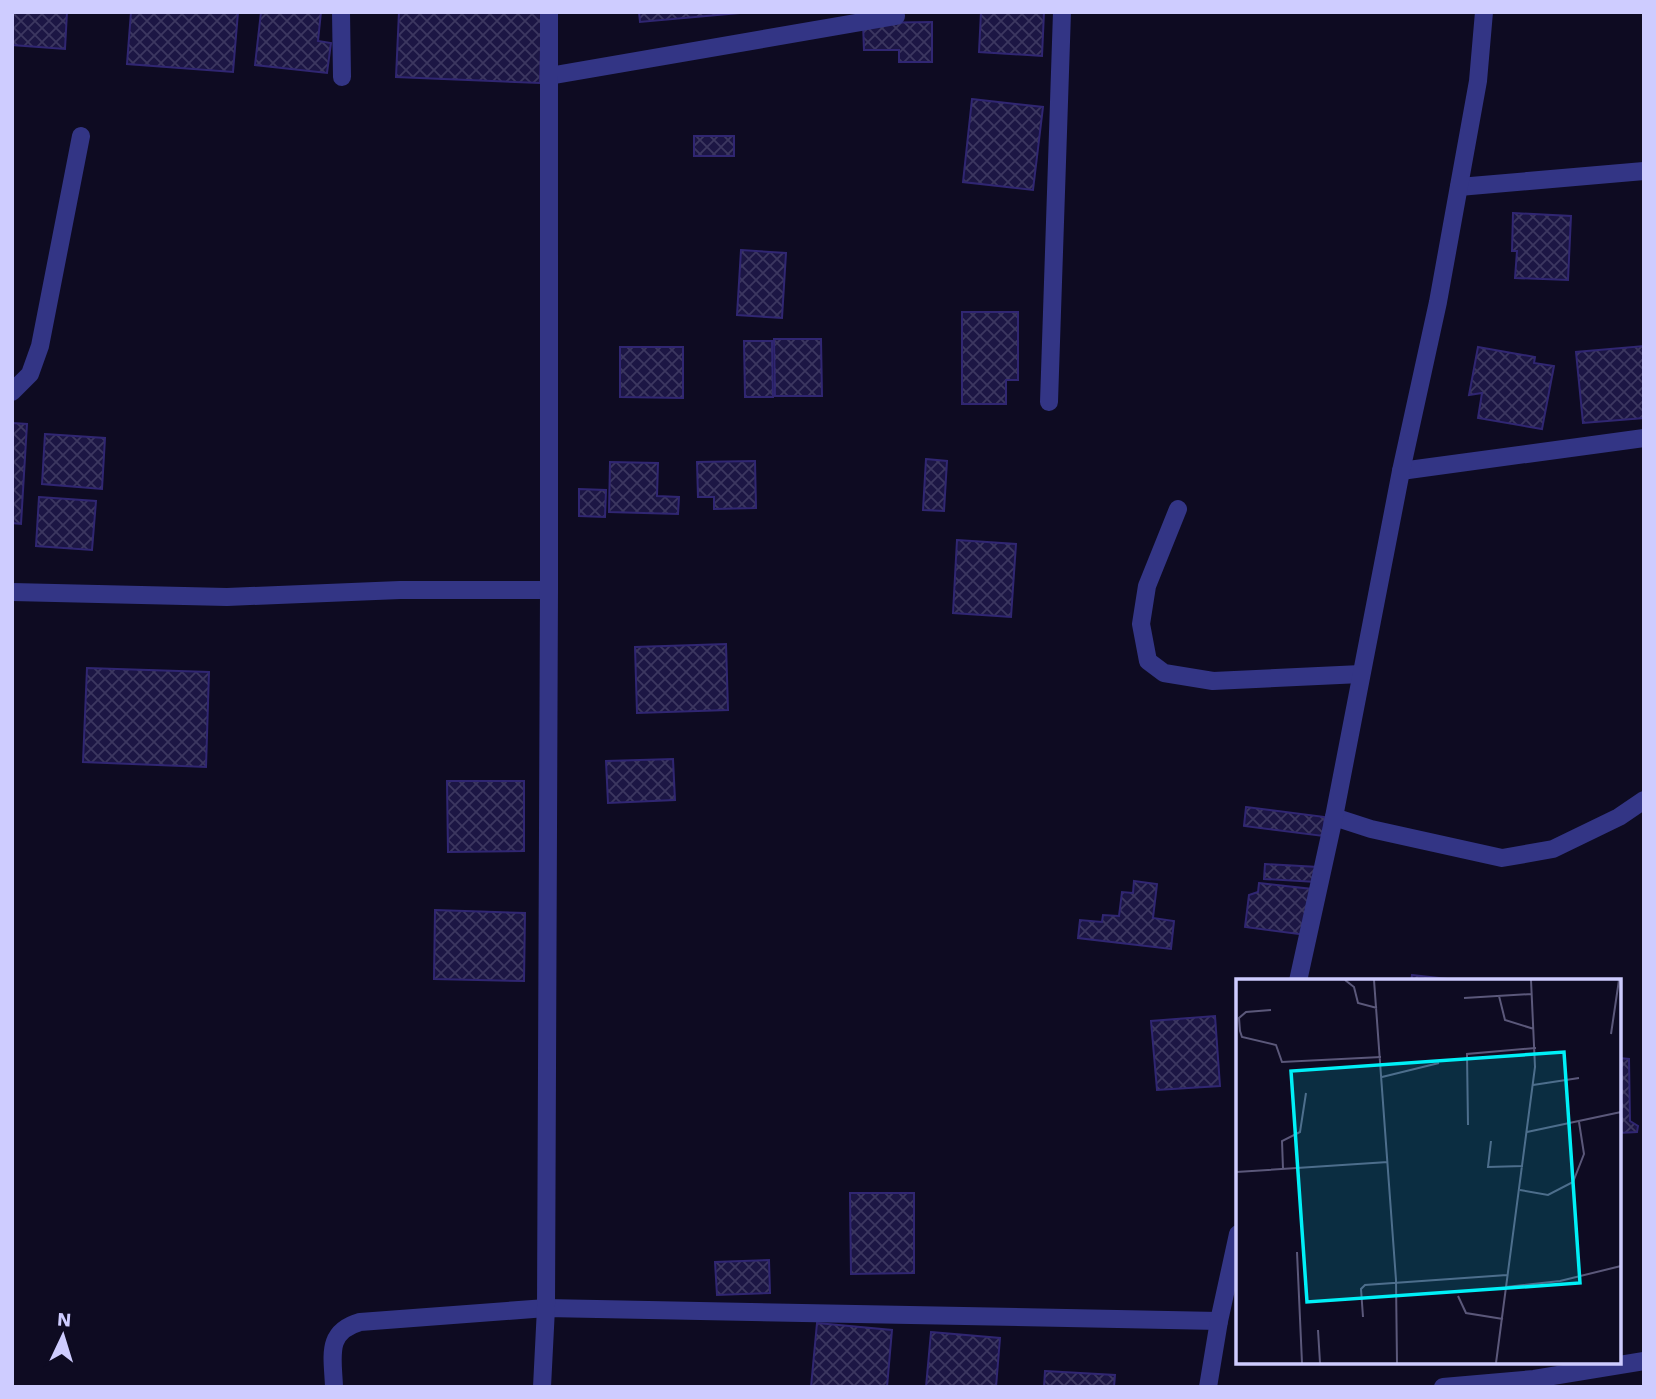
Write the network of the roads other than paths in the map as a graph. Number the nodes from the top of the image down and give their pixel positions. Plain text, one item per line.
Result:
1 (341, 12) edge
2 (549, 12) edge
3 (1062, 12) edge
4 (1484, 12) edge
5 (896, 16) dead end
6 (549, 76) junction
7 (342, 77) dead end
8 (81, 136) dead end
9 (1644, 171) edge
10 (1459, 187) junction
11 (12, 392) edge
12 (1049, 402) dead end
13 (1644, 438) edge
14 (1401, 471) junction
15 (1178, 509) dead end
16 (549, 590) junction
17 (12, 592) edge
18 (1361, 674) junction
19 (1644, 800) edge
20 (1334, 817) junction
21 (1298, 979) edge
22 (1236, 1243) edge
23 (546, 1308) junction
24 (1219, 1321) junction
25 (1644, 1361) edge
26 (334, 1387) edge
27 (542, 1387) edge
28 (1208, 1387) edge
29 (1443, 1387) edge

1 - 7 street
2 - 6 street
3 - 12 street
4 - 10 street
5 - 6 street
6 - 16 street
8 - 11 street
9 - 10 street
10 - 14 street
13 - 14 street
14 - 18 street
15 - 18 street
16 - 17 street
16 - 23 street
18 - 20 street
19 - 20 street
20 - 21 street
22 - 24 street
23 - 24 street
23 - 26 street
23 - 27 street
24 - 28 street
25 - 29 street

